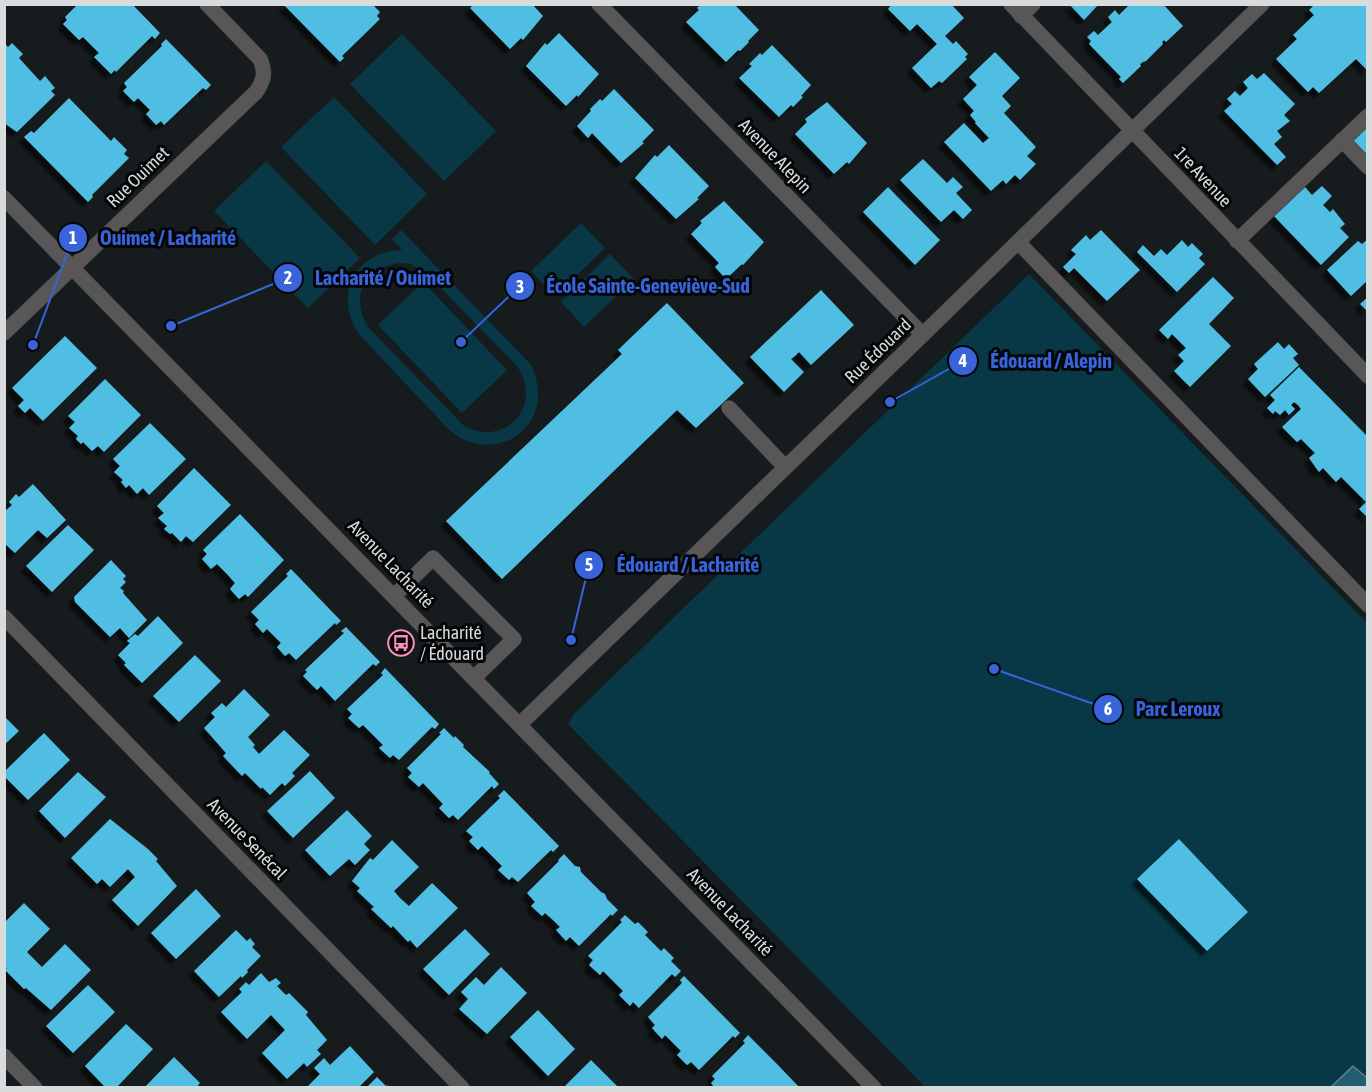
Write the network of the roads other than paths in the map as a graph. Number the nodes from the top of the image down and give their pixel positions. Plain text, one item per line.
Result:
1 (207, 4) edge
2 (599, 4) edge
3 (1011, 4) edge
4 (1033, 4) edge
5 (1262, 4) edge
6 (1022, 16) junction
7 (1368, 116) edge
8 (1132, 131) junction
9 (1342, 140) junction
10 (1368, 167) edge
11 (4, 198) edge
12 (1237, 241) junction
13 (1018, 242) junction
14 (73, 267) junction
15 (4, 333) edge
16 (923, 335) junction
17 (1368, 376) edge
18 (729, 408) dead end
19 (785, 467) junction
20 (394, 596) junction
21 (1368, 605) edge
22 (4, 617) edge
23 (474, 678) junction
24 (520, 724) junction
25 (4, 1056) edge
26 (35, 1088) edge
27 (462, 1088) edge
28 (874, 1088) edge

1 - 14 street, Rue Ouimet
2 - 16 street, Avenue Alepin
3 - 6 street, 1re Avenue
4 - 6 street
5 - 8 street, Rue Édouard
6 - 8 street, 1re Avenue
7 - 9 street
8 - 12 street, 1re Avenue
8 - 13 street, Rue Édouard
9 - 10 street
9 - 12 street
11 - 14 street, Avenue Lacharité
12 - 17 street, 1re Avenue
13 - 16 street, Rue Édouard
13 - 21 street
14 - 15 street, Rue Ouimet
14 - 20 street, Avenue Lacharité
16 - 19 street, Rue Édouard
18 - 19 street
19 - 24 street, Rue Édouard
20 - 23 street, Avenue Lacharité
20 - 23 street
22 - 27 street, Avenue Senécal
23 - 24 street, Avenue Lacharité
24 - 28 street, Avenue Lacharité
25 - 26 street

